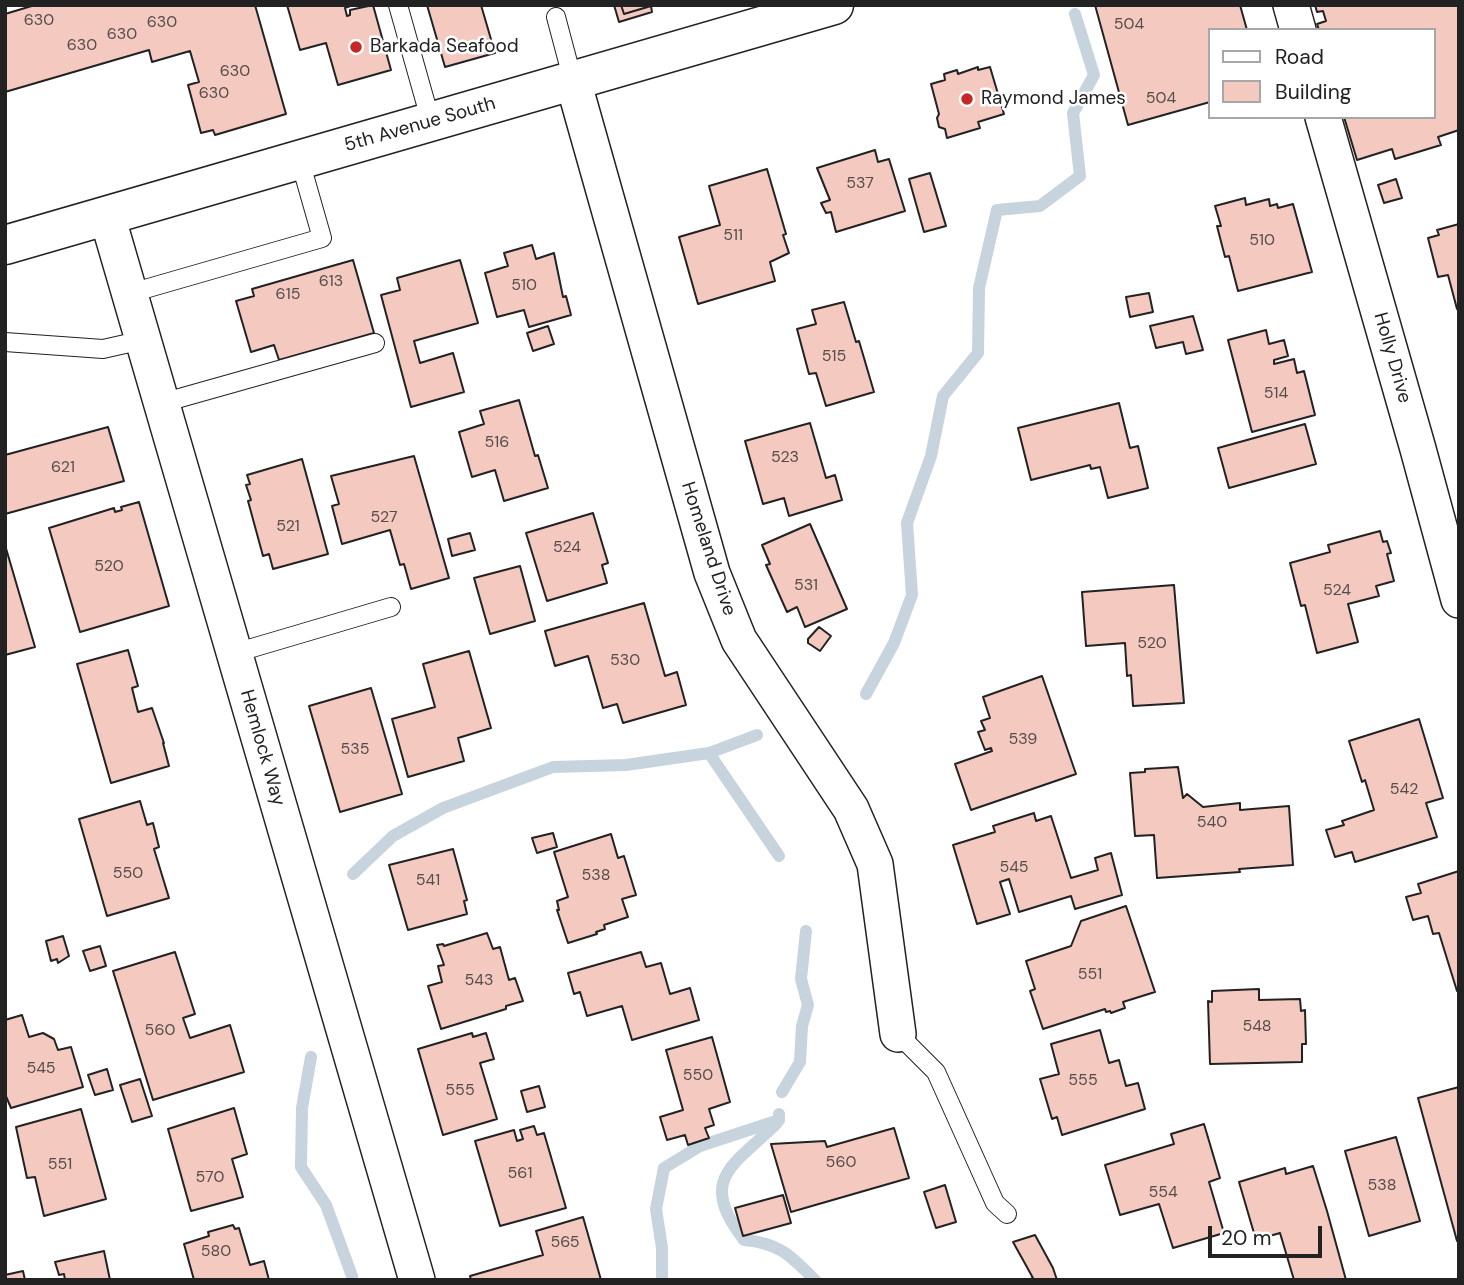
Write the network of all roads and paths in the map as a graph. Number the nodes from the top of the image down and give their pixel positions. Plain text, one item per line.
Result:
1 (398, 5) edge
2 (834, 5) edge
3 (1291, 5) edge
4 (556, 17) dead end
5 (1297, 28) edge
6 (573, 81) junction
7 (1324, 119) edge
8 (431, 122) junction
9 (300, 161) junction
10 (107, 216) junction
11 (5, 245) edge
12 (131, 293) junction
13 (143, 340) junction
14 (5, 342) edge
15 (375, 343) dead end
16 (162, 403) junction
17 (1459, 600) edge
18 (391, 607) dead end
19 (234, 653) junction
20 (898, 1034) joint
21 (1007, 1214) dead end
22 (417, 1280) edge

1 - 8 lane
2 - 6 main road, 5th Avenue South
3 - 5 street
4 - 6 lane
6 - 8 main road, 5th Avenue South
6 - 20 street, Homeland Drive
7 - 17 street, Holly Drive
8 - 9 main road, 5th Avenue South
9 - 10 main road, 5th Avenue South
9 - 12 lane
10 - 11 main road, 5th Avenue South
10 - 12 street, Hemlock Way
12 - 13 street, Hemlock Way
13 - 14 lane
13 - 16 street, Hemlock Way
15 - 16 lane
16 - 19 street, Hemlock Way
18 - 19 lane
19 - 22 street, Hemlock Way
20 - 21 lane

